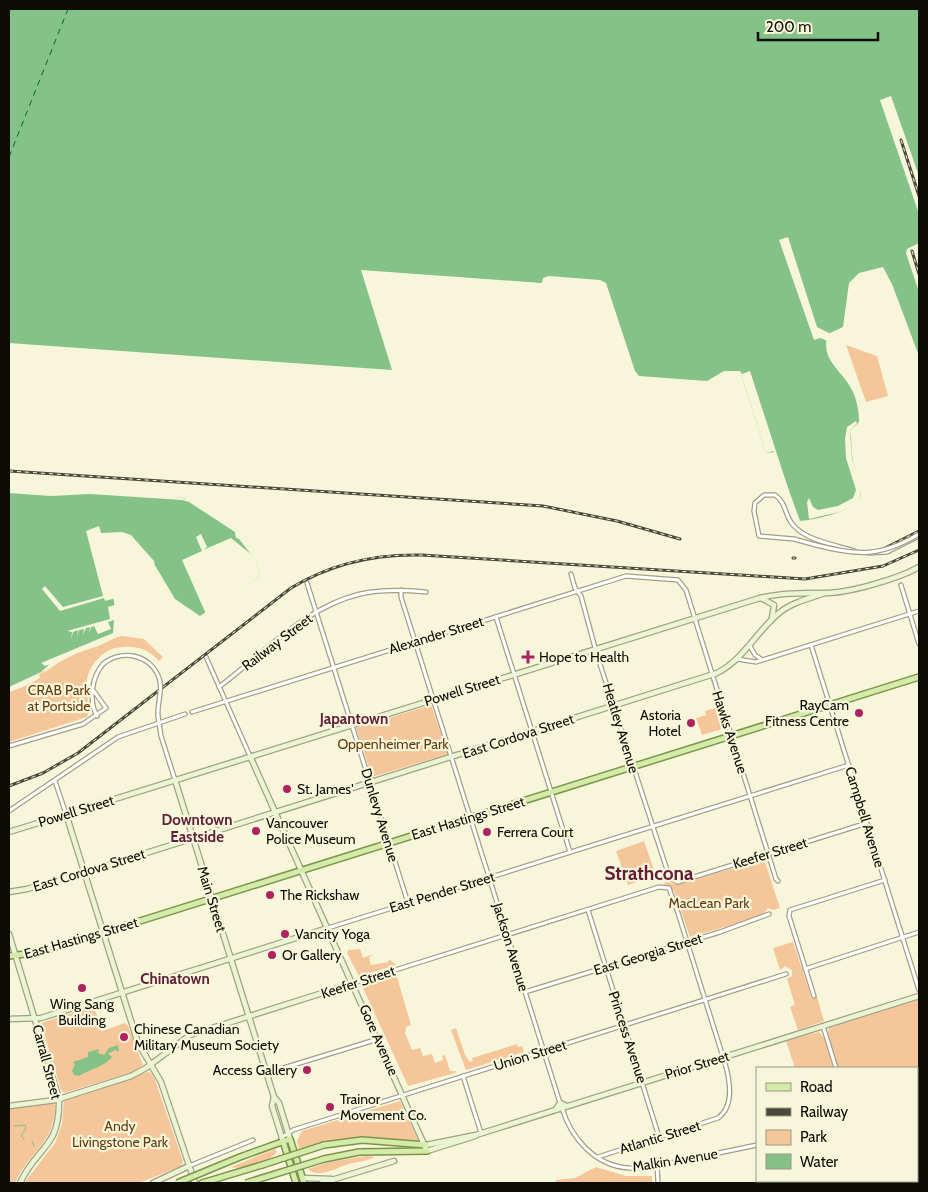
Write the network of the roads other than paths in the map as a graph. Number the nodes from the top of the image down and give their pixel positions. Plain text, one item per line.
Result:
1 (919, 535) edge
2 (919, 567) edge
3 (571, 574) dead end
4 (682, 582) joint
5 (307, 583) dead end
6 (901, 585) dead end
7 (401, 590) junction
8 (578, 591) junction
9 (426, 592) dead end
10 (823, 594) junction
11 (760, 598) junction
12 (919, 611) edge
13 (317, 612) junction
14 (910, 614) junction
15 (496, 617) junction
16 (694, 618) junction
17 (772, 620) junction
18 (415, 642) junction
19 (811, 644) junction
20 (919, 644) edge
21 (750, 646) junction
22 (596, 649) junction
23 (206, 657) dead end
24 (737, 659) junction
25 (761, 659) junction
26 (334, 667) junction
27 (515, 674) junction
28 (712, 675) junction
29 (919, 677) edge
30 (219, 687) junction
31 (93, 690) junction
32 (433, 699) junction
33 (226, 701) junction
34 (830, 705) junction
35 (614, 706) junction
36 (192, 712) dead end
37 (185, 714) dead end
38 (97, 716) junction
39 (159, 723) junction
40 (352, 725) junction
41 (533, 732) junction
42 (731, 736) junction
43 (9, 746) edge
44 (250, 756) junction
45 (452, 758) junction
46 (849, 765) junction
47 (632, 766) junction
48 (175, 780) junction
49 (55, 781) junction
50 (370, 783) junction
51 (551, 791) junction
52 (750, 796) junction
53 (9, 812) edge
54 (276, 812) junction
55 (66, 814) junction
56 (470, 817) junction
57 (867, 823) junction
58 (652, 827) junction
59 (9, 832) edge
60 (193, 838) junction
61 (389, 842) junction
62 (570, 852) junction
63 (768, 854) junction
64 (302, 870) junction
65 (84, 872) junction
66 (489, 878) junction
67 (885, 880) junction
68 (672, 881) joint
69 (778, 881) dead end
70 (9, 892) edge
71 (211, 898) junction
72 (408, 903) junction
73 (588, 910) junction
74 (769, 914) dead end
75 (328, 928) junction
76 (103, 932) junction
77 (919, 932) edge
78 (9, 934) edge
79 (507, 935) junction
80 (903, 938) junction
81 (688, 942) junction
82 (9, 956) edge
83 (16, 956) junction
84 (230, 958) junction
85 (606, 968) junction
86 (805, 969) junction
87 (786, 974) dead end
88 (354, 983) junction
89 (919, 990) edge
90 (525, 992) junction
91 (122, 993) junction
92 (814, 996) dead end
93 (919, 996) edge
94 (705, 999) junction
95 (248, 1016) junction
96 (9, 1019) edge
97 (36, 1019) junction
98 (624, 1025) junction
99 (823, 1026) junction
100 (379, 1039) junction
101 (543, 1051) junction
102 (723, 1057) junction
103 (151, 1065) junction
104 (836, 1067) edge
105 (267, 1073) junction
106 (462, 1076) junction
107 (642, 1082) junction
108 (404, 1095) junction
109 (274, 1097) junction
110 (59, 1099) junction
111 (9, 1106) edge
112 (561, 1106) junction
113 (288, 1132) junction
114 (478, 1134) junction
115 (659, 1137) junction
116 (290, 1139) junction
117 (253, 1140) dead end
118 (280, 1140) junction
119 (756, 1145) edge
120 (427, 1148) junction
121 (598, 1158) junction
122 (394, 1161) dead end
123 (657, 1165) junction
124 (189, 1166) junction
125 (303, 1181) edge
126 (338, 1181) edge
127 (20, 1183) edge
128 (153, 1183) edge
129 (177, 1183) edge
130 (195, 1183) edge
131 (202, 1183) edge
132 (246, 1183) edge
133 (296, 1183) edge
134 (322, 1183) edge
135 (658, 1183) edge

1 - 1 street, bridge
2 - 10 main road, Powell Street
3 - 8 street, Heatley Avenue
4 - 8 street, Alexander Street
4 - 16 street, Hawks Avenue
5 - 13 street, Dunlevy Avenue
6 - 14 street
7 - 9 street, Railway Street
7 - 13 street, Railway Street
7 - 18 street, Jackson Avenue
8 - 15 street, Alexander Street
8 - 22 street, Heatley Avenue
10 - 11 main road, Powell Street
10 - 17 main road, East Cordova Street
11 - 16 main road, Powell Street
11 - 17 main road
12 - 14 street
13 - 26 street, Dunlevy Avenue
13 - 30 street, Railway Street
14 - 19 street
14 - 20 street
15 - 18 street, Alexander Street
15 - 27 street
16 - 22 main road, Powell Street
16 - 28 street, Hawks Avenue
17 - 21 main road, East Cordova Street
18 - 26 street, Alexander Street
18 - 32 street, Jackson Avenue
19 - 25 street
19 - 34 street, Campbell Avenue
21 - 24 main road, East Cordova Street
21 - 25 street
22 - 27 main road, Powell Street
22 - 35 street, Heatley Avenue
23 - 30 street, Gore Avenue
24 - 25 street
24 - 28 main road, East Cordova Street
26 - 33 street, Alexander Street
26 - 40 street, Dunlevy Avenue
27 - 32 main road, Powell Street
27 - 41 street
28 - 35 main road, East Cordova Street
28 - 42 street, Hawks Avenue
29 - 34 main road, East Hastings Street
30 - 33 street, Gore Avenue
31 - 38 street, Main Street
31 - 38 street
31 - 39 street, Main Street, bridge
32 - 40 main road, Powell Street
32 - 45 street, Jackson Avenue
33 - 36 street, Alexander Street
33 - 44 street, Gore Avenue
34 - 42 main road, East Hastings Street
34 - 46 street, Campbell Avenue
35 - 41 main road, East Cordova Street
35 - 47 street, Heatley Avenue
37 - 39 street
38 - 43 street
39 - 48 street, Main Street
39 - 49 street
40 - 44 main road, Powell Street
40 - 50 street, Dunlevy Avenue
41 - 45 main road, East Cordova Street
41 - 51 street
42 - 47 main road, East Hastings Street
42 - 52 street, Hawks Avenue
44 - 48 main road, Powell Street
44 - 54 main road, Gore Avenue
45 - 50 main road, East Cordova Street
45 - 56 street, Jackson Avenue
46 - 52 street, East Pender Street
46 - 57 street, Campbell Avenue
47 - 51 main road, East Hastings Street
47 - 58 street, Heatley Avenue
48 - 55 main road, Powell Street
48 - 60 main road, Main Street
49 - 53 street
49 - 55 street
50 - 54 main road, East Cordova Street
50 - 61 street, Dunlevy Avenue
51 - 56 main road, East Hastings Street
51 - 62 street
52 - 58 street, East Pender Street
52 - 63 street, Hawks Avenue
54 - 60 main road, East Cordova Street
54 - 64 main road, Gore Avenue
55 - 59 main road, Powell Street
55 - 65 main road
56 - 61 main road, East Hastings Street
56 - 66 street, Jackson Avenue
57 - 63 street, Keefer Street
57 - 67 street, Campbell Avenue
58 - 62 street, East Pender Street
58 - 68 street, Heatley Avenue
60 - 65 main road, East Cordova Street
60 - 71 main road, Main Street
61 - 64 main road, East Hastings Street
61 - 72 street, Dunlevy Avenue
62 - 66 street, East Pender Street
63 - 68 street, Keefer Street
63 - 69 street, Hawks Avenue
64 - 71 main road, East Hastings Street
64 - 75 main road, Gore Avenue
65 - 70 main road, East Cordova Street
65 - 76 main road
66 - 72 street, East Pender Street
66 - 79 street, Jackson Avenue
67 - 80 street, Campbell Avenue
67 - 86 street
71 - 76 main road, East Hastings Street
71 - 84 main road, Main Street
72 - 75 street, East Pender Street
73 - 79 street, Keefer Street
73 - 81 street, Keefer Street
73 - 85 street, Princess Avenue
74 - 81 street, East Georgia Street
75 - 84 main road, East Pender Street
75 - 88 main road, Gore Avenue
76 - 83 main road, East Hastings Street
76 - 91 main road
77 - 80 street
78 - 83 main road, Carrall Street
79 - 88 street, Keefer Street
79 - 90 street, Jackson Avenue
80 - 86 street
80 - 89 street, Campbell Avenue
81 - 85 street, East Georgia Street
81 - 94 street
82 - 83 main road, East Hastings Street
83 - 97 main road, Carrall Street
84 - 91 main road, East Pender Street
84 - 95 main road, Main Street
85 - 90 street, East Georgia Street
85 - 98 street, Princess Avenue
86 - 92 street
87 - 94 street, Union Street
88 - 95 main road, Keefer Street
88 - 100 main road, Gore Avenue
90 - 101 street, Jackson Avenue
91 - 97 main road, East Pender Street
91 - 103 main road
93 - 99 main road, Prior Street
94 - 98 street, Union Street
94 - 102 street
95 - 103 main road, Keefer Street
95 - 105 main road, Main Street
96 - 97 main road, East Pender Street
97 - 110 main road, Carrall Street
98 - 101 street, Union Street
98 - 107 street, Princess Avenue
99 - 102 main road, Prior Street
99 - 104 street
100 - 105 street
100 - 108 main road, Gore Avenue
101 - 106 street, Union Street
101 - 112 street, Jackson Avenue
102 - 107 main road, Prior Street
102 - 115 street, Atlantic Street
103 - 110 main road, Keefer Street
103 - 124 main road
105 - 109 main road, Main Street
106 - 108 street, Union Street
106 - 114 street
107 - 112 main road, Prior Street
107 - 115 street, Princess Avenue
108 - 113 street, Union Street
108 - 120 main road, Gore Avenue
109 - 113 main road, Main Street
109 - 118 main road, Main Street
110 - 111 main road, Keefer Street
110 - 127 main road, Carrall Street
112 - 114 main road, Prior Street
112 - 121 street, Malkin Avenue
113 - 116 main road, Main Street
113 - 118 street, Union Street
114 - 120 main road, Prior Street
115 - 121 street, Atlantic Street
116 - 118 main road
116 - 125 main road, Main Street
117 - 124 street
118 - 129 main road, bridge
118 - 133 main road, Main Street
119 - 123 street, Malkin Avenue
120 - 131 main road, bridge
120 - 132 main road, bridge
121 - 123 street, Malkin Avenue
122 - 126 main road
123 - 135 street
124 - 128 main road
124 - 130 main road
125 - 126 main road
126 - 134 main road

